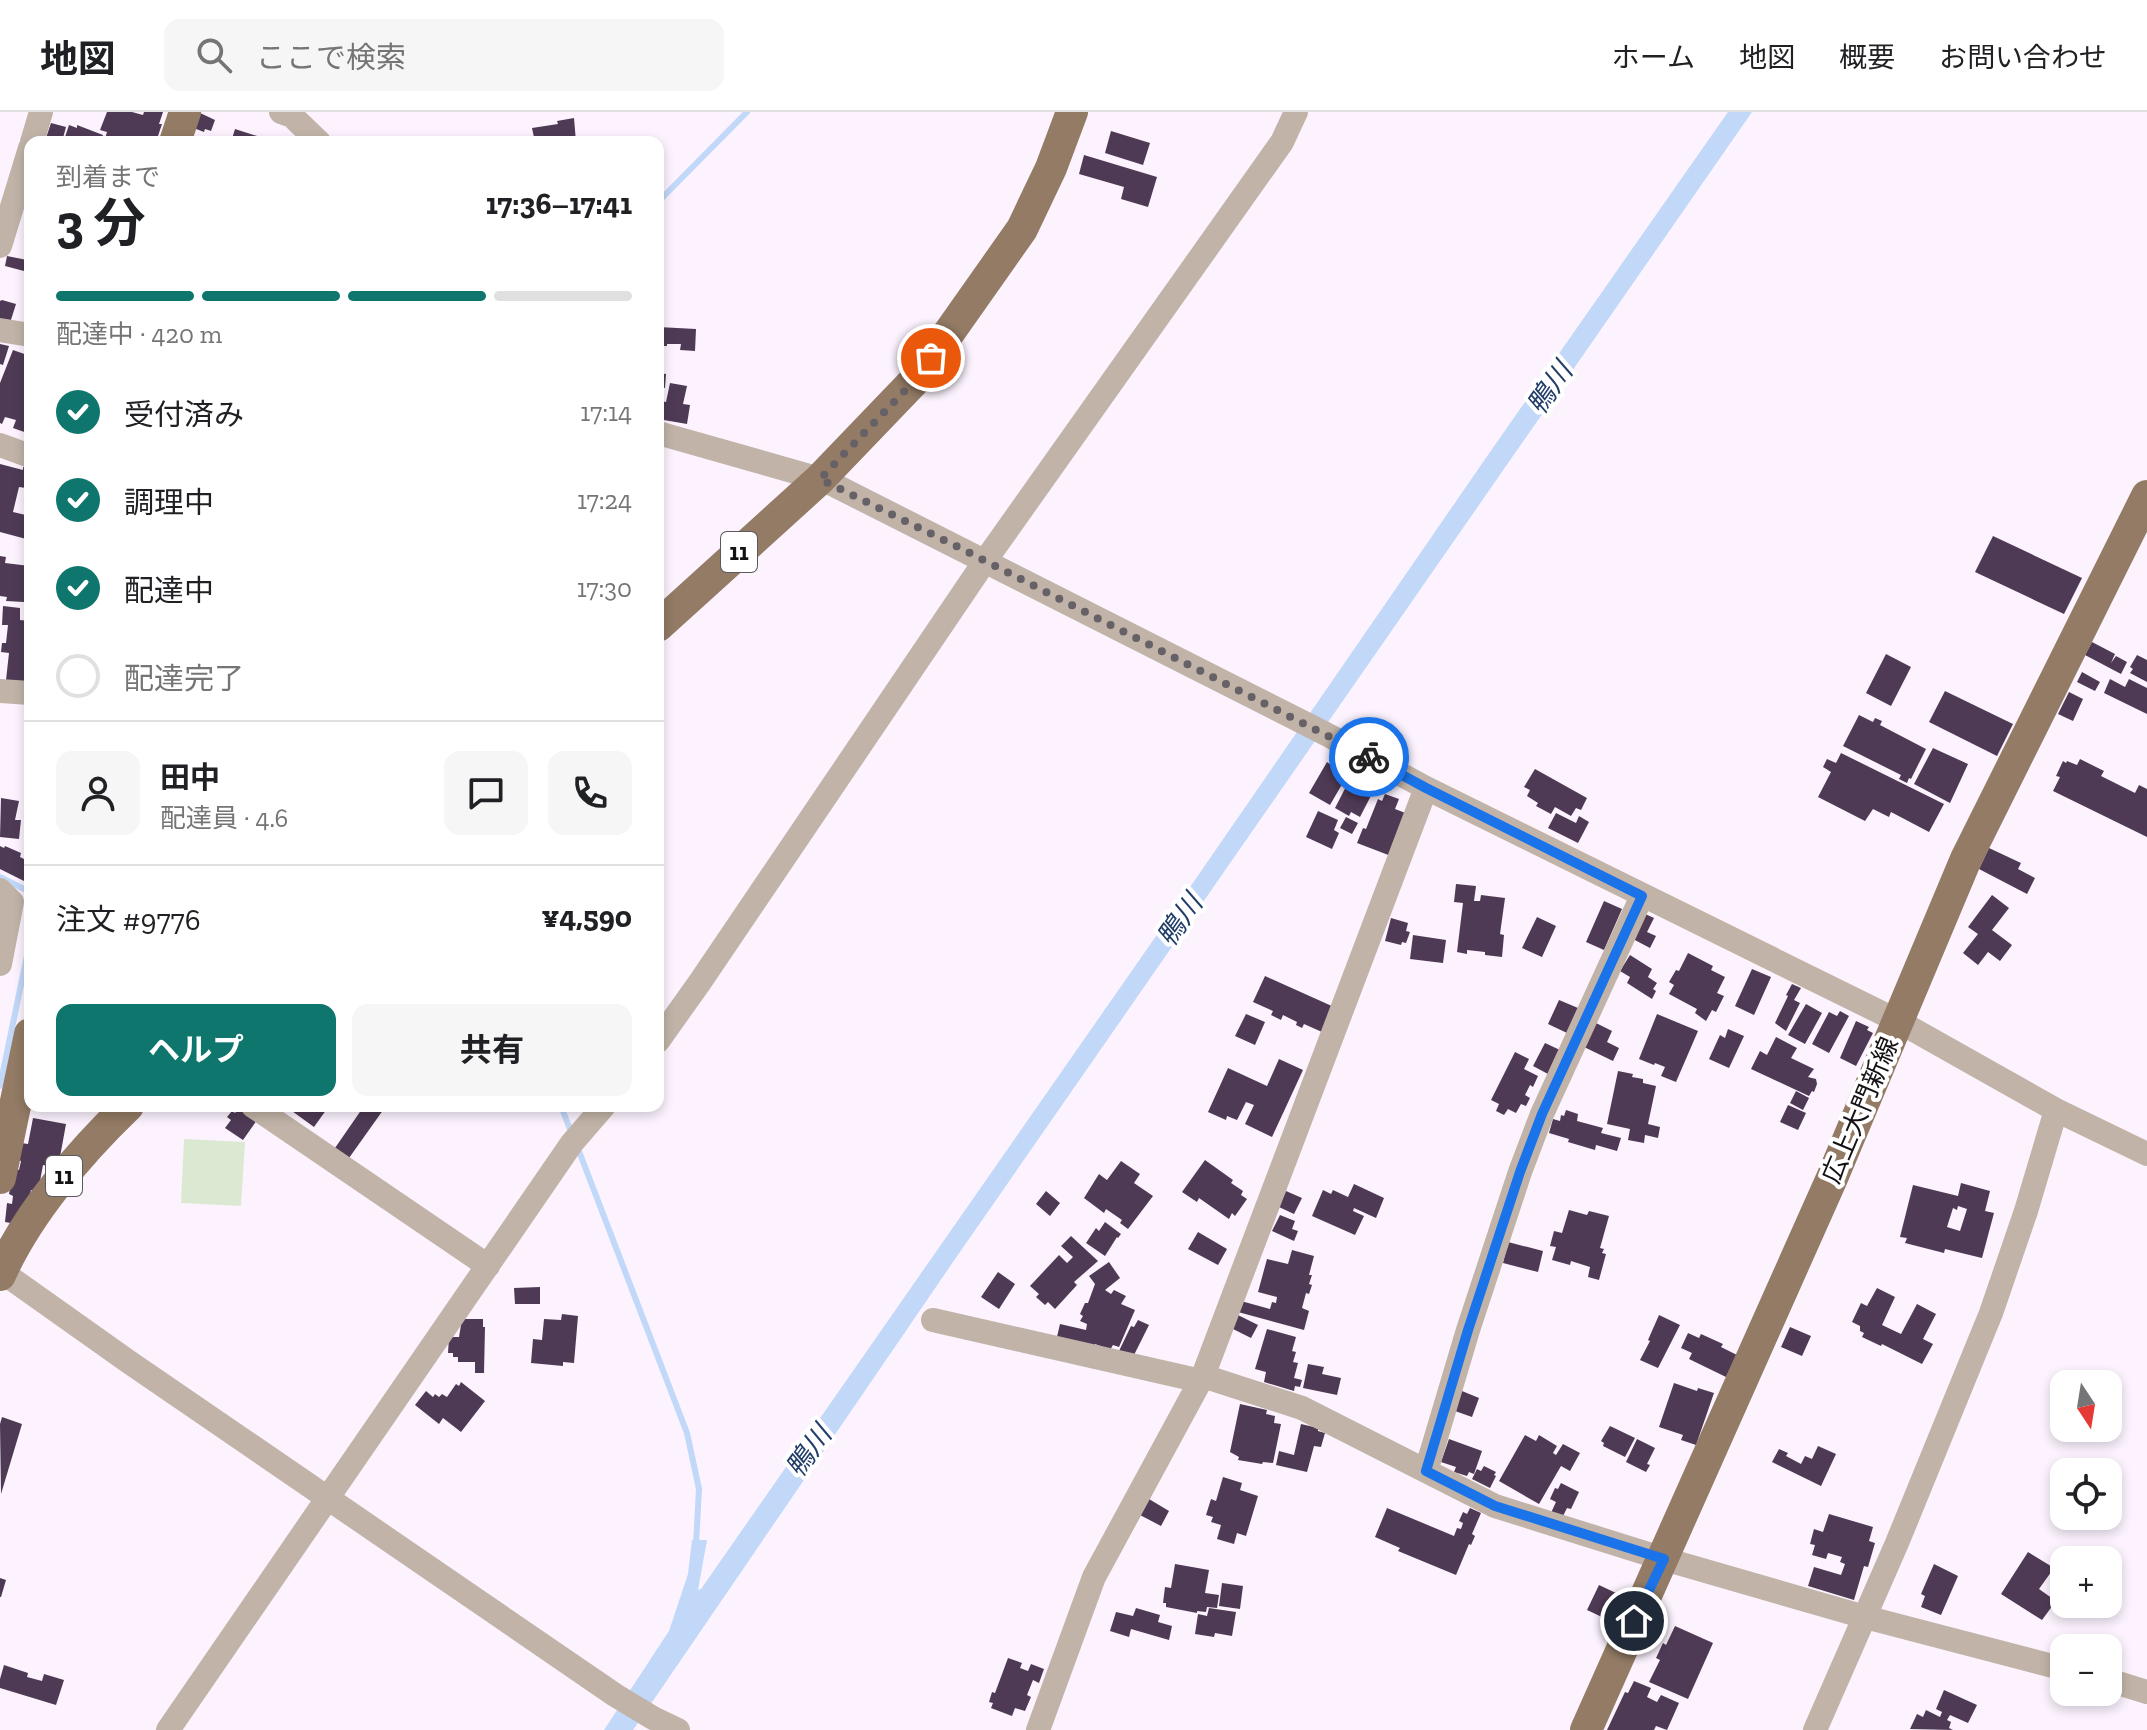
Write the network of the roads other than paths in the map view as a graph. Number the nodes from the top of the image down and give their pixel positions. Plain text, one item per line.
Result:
1 (41, 112) edge
2 (185, 112) edge
3 (281, 112) edge
4 (1072, 112) edge
5 (1296, 112) edge
6 (34, 136) edge
7 (177, 136) edge
8 (313, 136) edge
9 (17, 179) edge
10 (0, 246) edge
11 (0, 330) edge
12 (24, 334) edge
13 (664, 435) edge
14 (0, 445) edge
15 (24, 454) edge
16 (820, 479) junction
17 (2143, 514) edge
18 (985, 561) junction
19 (664, 621) edge
20 (0, 691) edge
21 (24, 693) edge
22 (1426, 788) junction
23 (0, 890) edge
24 (1642, 896) junction
25 (0, 964) edge
26 (1898, 1021) junction
27 (664, 1033) edge
28 (24, 1063) edge
29 (2056, 1110) junction
30 (122, 1112) edge
31 (262, 1112) edge
32 (599, 1112) edge
33 (2147, 1154) edge
34 (0, 1178) edge
35 (3, 1262) edge
36 (488, 1266) junction
37 (933, 1320) dead end
38 (1202, 1378) junction
39 (1426, 1471) junction
40 (329, 1498) junction
41 (1664, 1559) junction
42 (1865, 1617) junction
43 (2050, 1665) edge
44 (2122, 1684) edge
45 (2147, 1692) edge
46 (168, 1730) edge
47 (678, 1730) edge
48 (1038, 1730) edge
49 (1586, 1730) edge
50 (1815, 1730) edge

1 - 6 street
2 - 7 main road
3 - 8 street
4 - 16 main road, 11
5 - 18 street
9 - 10 street
11 - 12 street
13 - 16 street
14 - 15 street
16 - 18 street
16 - 19 main road, 11
17 - 26 main road, 広上大門新線
18 - 22 street
18 - 27 street
20 - 21 street
22 - 24 street
22 - 38 street
23 - 25 street
24 - 26 street
24 - 39 street
26 - 29 street
26 - 41 main road, 広上大門新線
28 - 34 main road
29 - 33 street
29 - 42 street
30 - 35 main road, 11
31 - 36 street
32 - 36 street
35 - 40 street
36 - 40 street
37 - 38 street
38 - 39 street
38 - 48 street
39 - 41 street
40 - 46 street
40 - 47 street
41 - 42 street
41 - 49 main road, 広上大門新線
42 - 43 street
42 - 50 street
44 - 45 street

